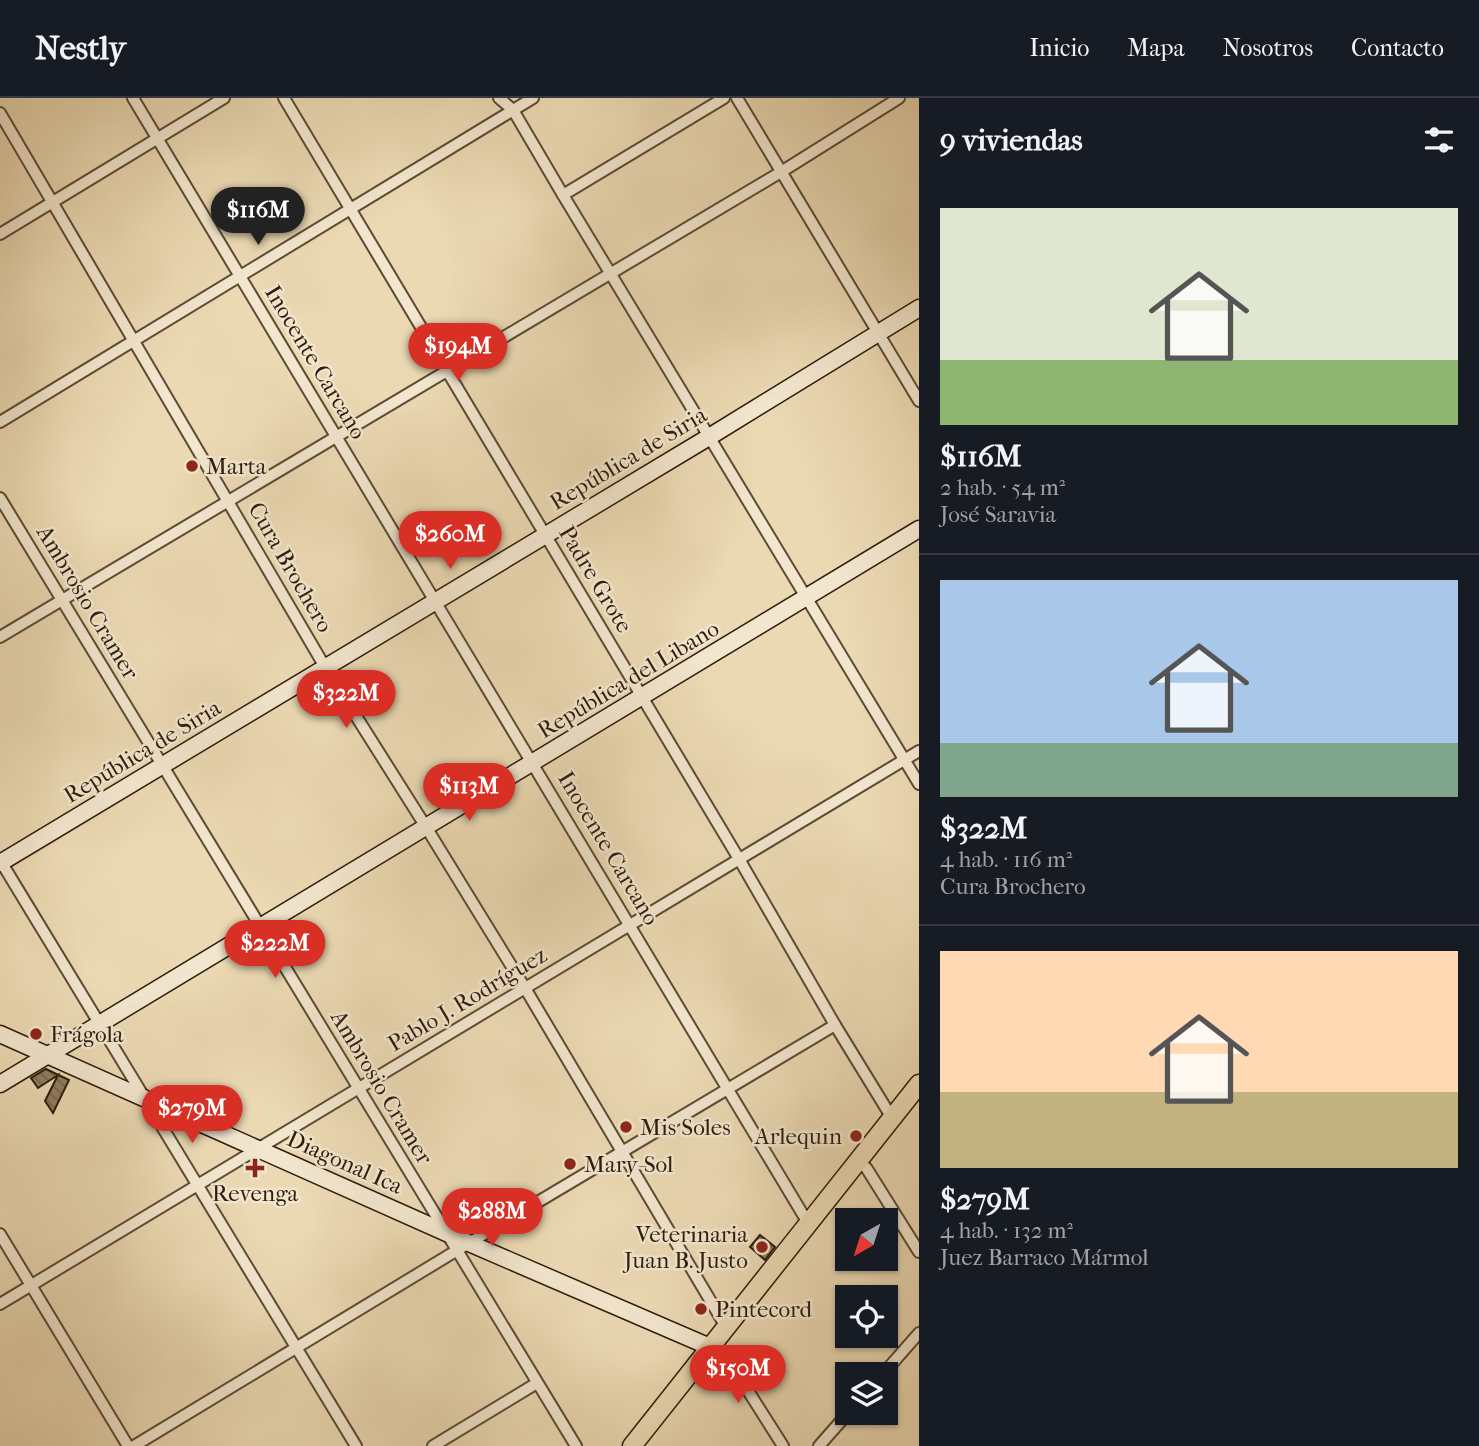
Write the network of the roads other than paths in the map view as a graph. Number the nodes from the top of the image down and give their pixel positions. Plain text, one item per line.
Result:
1 (133, 98) edge
2 (224, 98) edge
3 (284, 98) edge
4 (499, 98) edge
5 (513, 98) edge
6 (533, 98) edge
7 (724, 98) edge
8 (737, 98) edge
9 (899, 98) edge
10 (513, 110) junction
11 (0, 113) edge
12 (158, 138) junction
13 (781, 172) junction
14 (563, 195) junction
15 (52, 202) junction
16 (350, 209) junction
17 (0, 234) edge
18 (610, 274) junction
19 (240, 276) junction
20 (919, 308) edge
21 (878, 333) junction
22 (134, 341) junction
23 (447, 371) junction
24 (919, 401) edge
25 (0, 422) edge
26 (337, 436) junction
27 (709, 437) junction
28 (0, 498) edge
29 (228, 502) junction
30 (919, 529) edge
31 (545, 535) junction
32 (806, 597) junction
33 (62, 600) junction
34 (436, 601) junction
35 (0, 637) edge
36 (325, 667) junction
37 (642, 697) junction
38 (919, 751) edge
39 (904, 760) junction
40 (533, 762) junction
41 (162, 765) junction
42 (919, 784) edge
43 (426, 827) junction
44 (739, 859) junction
45 (0, 862) edge
46 (631, 925) junction
47 (261, 927) junction
48 (525, 988) junction
49 (100, 1024) junction
50 (835, 1024) junction
51 (0, 1034) edge
52 (48, 1055) junction
53 (0, 1084) edge
54 (919, 1084) edge
55 (359, 1088) junction
56 (728, 1088) junction
57 (144, 1097) junction
58 (892, 1118) junction
59 (258, 1149) junction
60 (623, 1151) junction
61 (859, 1160) junction
62 (198, 1185) junction
63 (808, 1223) junction
64 (447, 1233) junction
65 (0, 1234) edge
66 (463, 1247) junction
67 (919, 1252) edge
68 (31, 1285) junction
69 (0, 1304) edge
70 (726, 1327) junction
71 (919, 1333) edge
72 (710, 1347) junction
73 (297, 1348) junction
74 (894, 1362) edge
75 (537, 1383) junction
76 (838, 1425) edge
77 (128, 1446) edge
78 (134, 1446) edge
79 (356, 1446) edge
80 (433, 1446) edge
81 (576, 1446) edge
82 (632, 1446) edge
83 (783, 1446) edge
84 (819, 1446) edge

1 - 12 street, Inocente Carcano
2 - 12 street
3 - 16 street, Padre Grote
4 - 10 street
5 - 10 street
6 - 10 street
7 - 14 street
8 - 13 street
9 - 13 street
10 - 14 street
10 - 16 street
11 - 15 street, Cura Brochero
12 - 15 street
12 - 19 street, Inocente Carcano
13 - 18 street
13 - 21 street
14 - 18 street
15 - 17 street
15 - 22 street, Cura Brochero
16 - 19 street
16 - 23 street, Padre Grote
18 - 23 street
18 - 27 street
19 - 22 street
19 - 26 street, Inocente Carcano
20 - 21 main road, República de Siria
21 - 24 street
21 - 27 main road, República de Siria
22 - 25 street
22 - 29 street, Cura Brochero
23 - 26 street
23 - 31 street, Padre Grote
26 - 29 street
26 - 34 street, Inocente Carcano
27 - 31 main road, República de Siria
27 - 32 street
28 - 33 street, Ambrosio Cramer
29 - 33 street
29 - 36 street, Cura Brochero
30 - 32 main road, República del Libano
31 - 34 main road, República de Siria
31 - 37 street, Padre Grote
32 - 37 main road, República del Libano
32 - 39 street
33 - 35 street
33 - 41 street, Ambrosio Cramer
34 - 36 main road, República de Siria
34 - 40 street, Inocente Carcano
36 - 41 main road, República de Siria
36 - 43 street, Cura Brochero
37 - 40 main road, República del Libano
37 - 44 street, Padre Grote
38 - 39 street, Pablo J. Rodríguez
39 - 42 street
39 - 44 street, Pablo J. Rodríguez
40 - 43 main road, República del Libano
40 - 46 street, Inocente Carcano
41 - 45 main road, República de Siria
41 - 47 street, Ambrosio Cramer
43 - 47 main road, República del Libano
43 - 48 street, Cura Brochero
44 - 46 street, Pablo J. Rodríguez
44 - 50 street, Padre Grote
45 - 49 street
46 - 48 street, Pablo J. Rodríguez
46 - 56 street, Inocente Carcano
47 - 49 main road, República del Libano
47 - 55 street, Ambrosio Cramer
48 - 55 street, Pablo J. Rodríguez
48 - 60 street, Cura Brochero
49 - 52 main road, República del Libano
49 - 57 street
50 - 56 street
50 - 58 street, Padre Grote
51 - 52 main road, Diagonal Ica
52 - 53 main road, República del Libano
52 - 57 main road, Diagonal Ica
54 - 58 main road
55 - 59 street, Pablo J. Rodríguez
55 - 64 street, Ambrosio Cramer
56 - 60 street
56 - 63 street, Inocente Carcano
57 - 59 main road, Diagonal Ica
57 - 62 street
58 - 61 main road
59 - 62 street, Pablo J. Rodríguez
59 - 64 main road, Diagonal Ica
60 - 66 street
60 - 70 street, Cura Brochero
61 - 63 main road
61 - 67 street
62 - 68 street, Pablo J. Rodríguez
62 - 73 street
63 - 70 main road
64 - 66 main road, Diagonal Ica
65 - 68 street
66 - 72 main road, Diagonal Ica
66 - 73 street
66 - 75 street
68 - 69 street, Pablo J. Rodríguez
68 - 77 street
70 - 72 main road
71 - 74 street
72 - 82 main road
72 - 83 street
73 - 78 street
73 - 79 street
75 - 80 street
75 - 81 street
76 - 84 street

